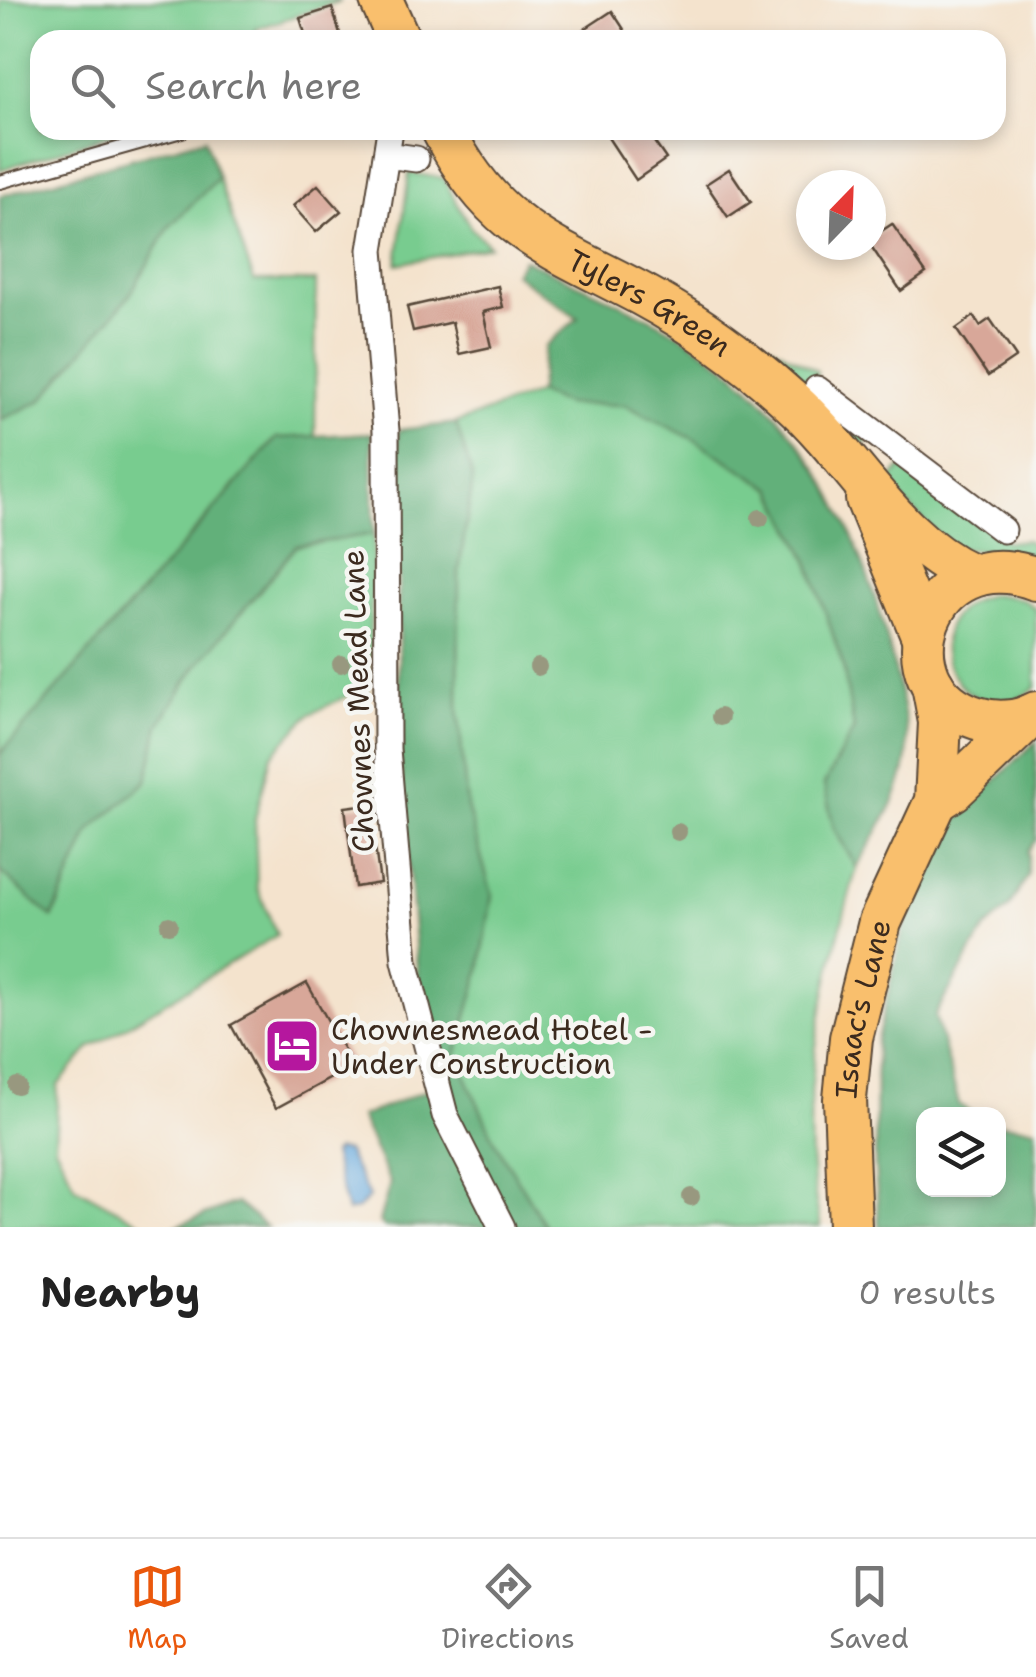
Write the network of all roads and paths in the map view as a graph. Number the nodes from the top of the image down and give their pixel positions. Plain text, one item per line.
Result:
1 (381, 0) edge
2 (394, 30) edge
3 (150, 140) edge
4 (388, 142) edge
5 (429, 144) edge
6 (0, 182) edge
7 (817, 389) dead end
8 (901, 451) junction
9 (862, 479) junction
10 (1003, 530) dead end
11 (971, 575) junction
12 (1036, 579) edge
13 (923, 637) junction
14 (933, 684) junction
15 (1033, 714) edge
16 (936, 801) junction
17 (502, 1227) edge
18 (850, 1227) edge

1 - 2 highway
3 - 6 lane
4 - 5 street, Chownes Mead Lane
4 - 17 street, Chownes Mead Lane
5 - 9 highway, Tylers Green
7 - 8 street
8 - 9 street
8 - 10 street
9 - 11 highway, Tylers Green
9 - 13 highway, Tylers Green
11 - 12 highway
11 - 13 highway
13 - 14 highway, Tylers Green
14 - 15 highway
14 - 16 highway, Isaac's Lane
15 - 16 highway, Isaac's Lane
16 - 18 highway, Isaac's Lane

